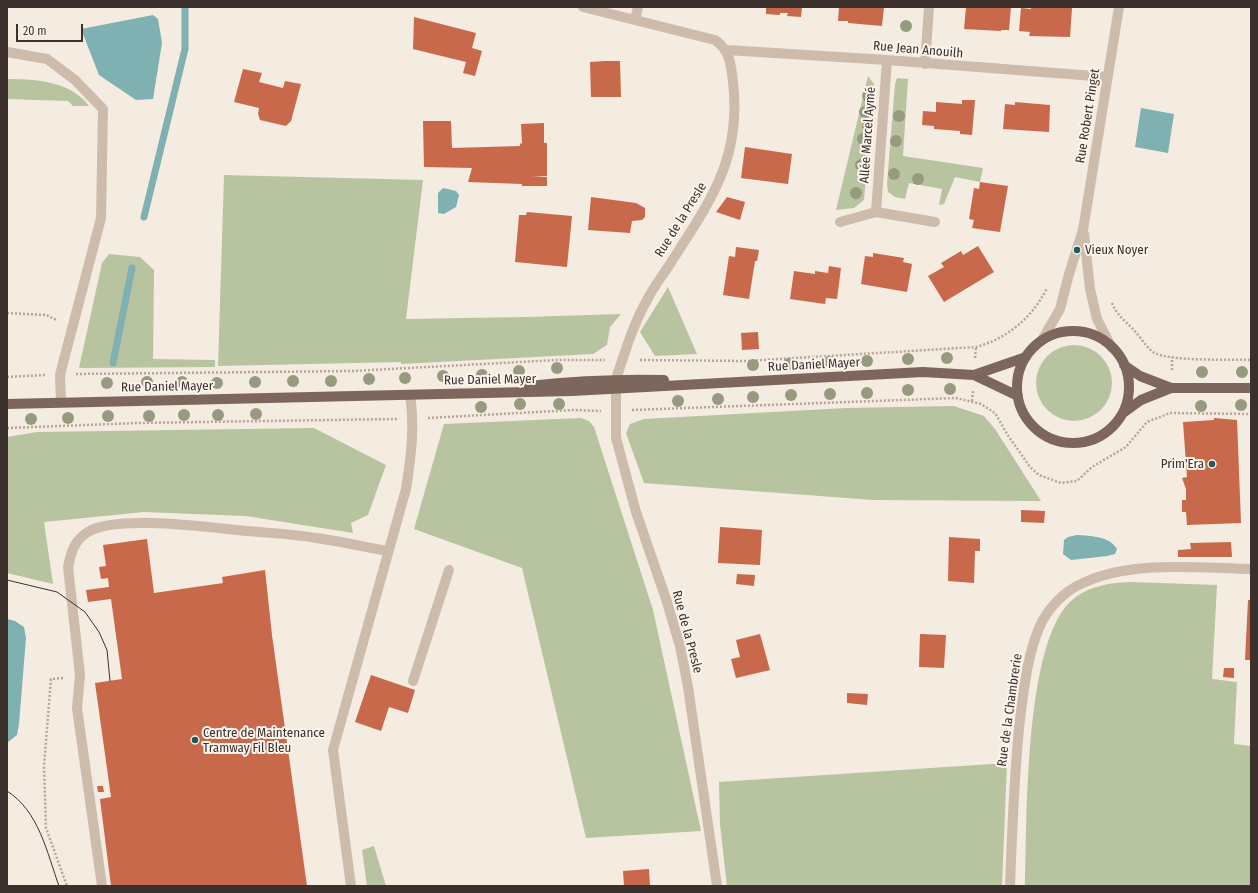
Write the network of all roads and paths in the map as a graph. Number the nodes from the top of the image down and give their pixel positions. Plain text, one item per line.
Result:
1 (583, 7) edge
2 (638, 7) edge
3 (929, 7) edge
4 (1118, 7) edge
5 (635, 18) junction
6 (727, 50) junction
7 (7, 52) edge
8 (887, 60) junction
9 (925, 64) junction
10 (1107, 77) junction
11 (876, 212) junction
12 (840, 222) dead end
13 (935, 222) dead end
14 (1083, 230) junction
15 (1048, 285) dead end
16 (1111, 299) dead end
17 (7, 313) edge
18 (60, 324) dead end
19 (1042, 340) junction
20 (1112, 348) junction
21 (1026, 357) junction
22 (601, 360) dead end
23 (646, 360) dead end
24 (1251, 360) edge
25 (1124, 365) junction
26 (974, 374) junction
27 (60, 375) junction
28 (7, 377) edge
29 (616, 384) junction
30 (1171, 388) junction
31 (1251, 388) edge
32 (410, 395) junction
33 (1018, 396) junction
34 (61, 402) junction
35 (7, 404) edge
36 (632, 410) dead end
37 (598, 411) dead end
38 (1123, 413) junction
39 (1251, 414) edge
40 (414, 419) junction
41 (7, 428) edge
42 (388, 551) junction
43 (1251, 569) edge
44 (449, 570) dead end
45 (80, 675) junction
46 (413, 680) dead end
47 (67, 886) edge
48 (102, 886) edge
49 (351, 886) edge
50 (717, 886) edge
51 (1010, 886) edge

1 - 5 street
2 - 5 street
3 - 9 street
4 - 10 street, Rue Robert Pinget
5 - 6 street
6 - 8 street, Rue Jean Anouilh
6 - 29 street, Rue de la Presle
7 - 27 street
8 - 9 street, Rue Jean Anouilh
8 - 11 street, Allée Marcel Aymé
9 - 10 street, Rue Jean Anouilh
10 - 14 street, Rue Robert Pinget
11 - 12 street
11 - 13 street
14 - 19 street, Rue Robert Pinget
14 - 20 street, Rue Robert Pinget
15 - 23 path, Rue Daniel Mayer
16 - 24 path
17 - 18 path
19 - 20 main road
19 - 21 main road
20 - 25 main road
21 - 26 main road, Rue Daniel Mayer
21 - 33 main road
22 - 27 path, Rue Daniel Mayer
25 - 30 main road
25 - 38 main road
26 - 29 main road, Rue Daniel Mayer
26 - 33 main road, Rue Daniel Mayer
27 - 28 path, Rue Daniel Mayer
27 - 34 street
29 - 32 main road, Rue Daniel Mayer
29 - 50 street, Rue de la Presle
30 - 31 main road
30 - 38 main road
32 - 34 main road, Rue Daniel Mayer
32 - 40 street
33 - 38 main road
34 - 35 main road, Rue Daniel Mayer
36 - 39 path
37 - 40 path
40 - 41 path
40 - 42 street
42 - 45 street
42 - 49 street
43 - 51 street, Rue de la Chambrerie
44 - 46 street
45 - 47 path
45 - 48 street

